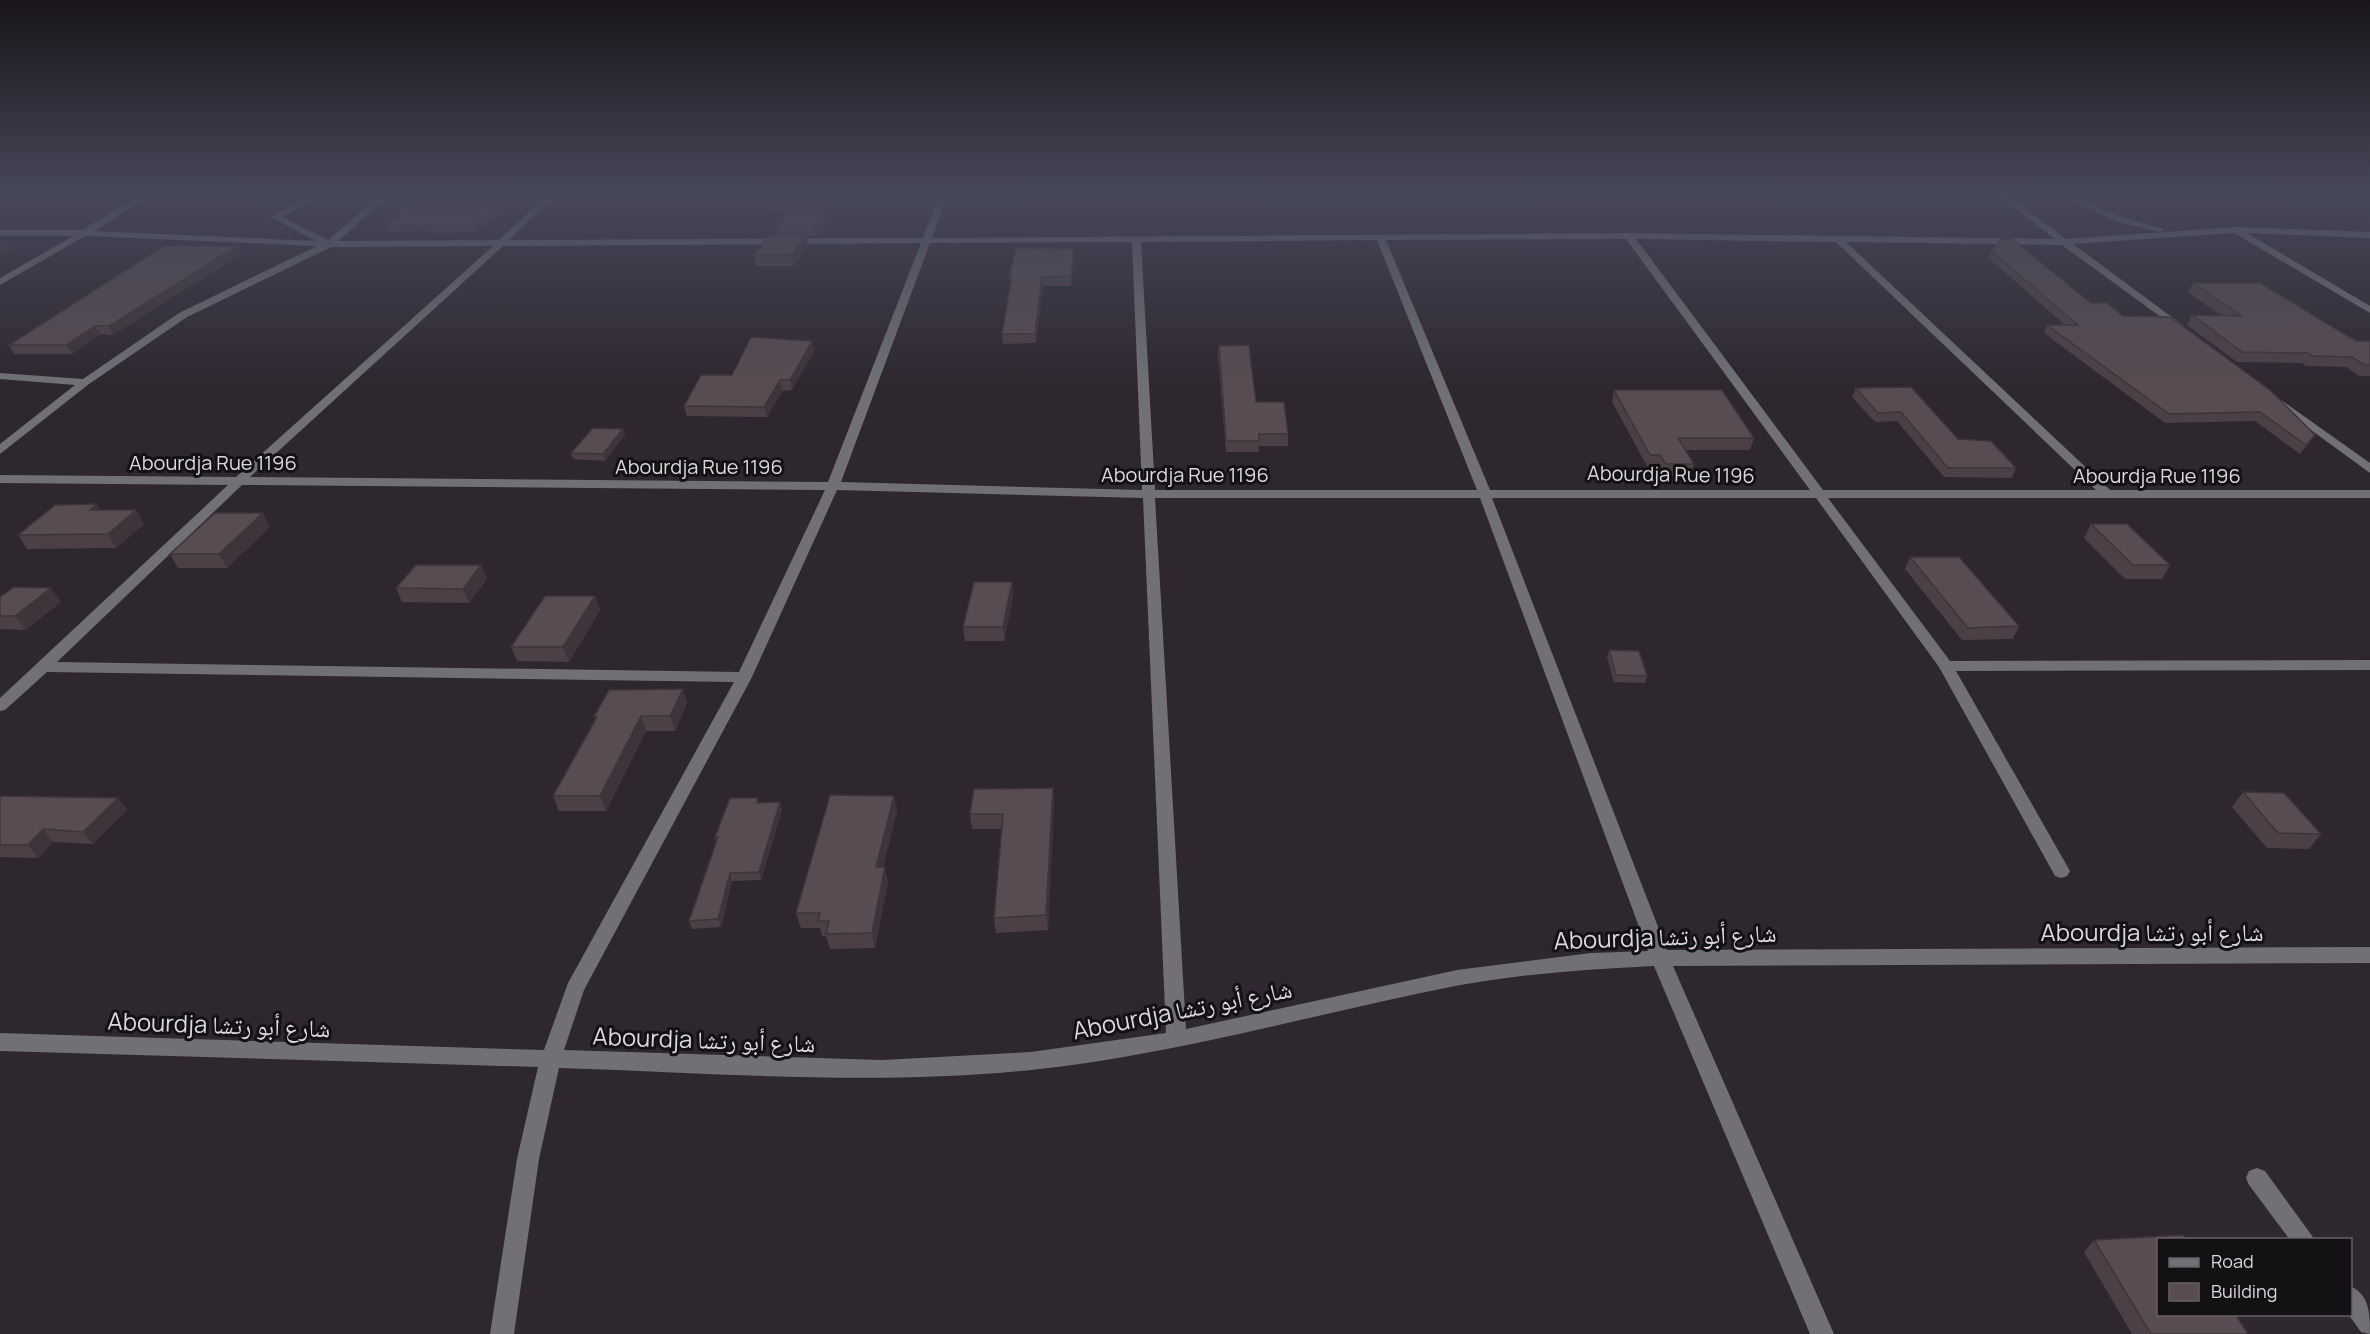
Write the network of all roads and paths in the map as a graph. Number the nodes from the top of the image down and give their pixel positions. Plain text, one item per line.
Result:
1 (40, 259) edge
2 (298, 259) edge
3 (484, 259) edge
4 (920, 259) edge
5 (1137, 259) edge
6 (1390, 259) edge
7 (1646, 259) edge
8 (1860, 259) edge
9 (2087, 259) edge
10 (2285, 259) edge
11 (0, 282) edge
12 (2370, 310) edge
13 (2188, 334) edge
14 (0, 376) edge
15 (85, 382) junction
16 (2265, 391) edge
17 (0, 450) edge
18 (2370, 469) edge
19 (0, 479) edge
20 (240, 481) junction
21 (833, 486) junction
22 (1484, 492) junction
23 (1149, 494) junction
24 (2107, 494) junction
25 (2370, 494) edge
26 (1820, 495) junction
27 (2370, 665) edge
28 (1946, 666) junction
29 (45, 667) junction
30 (744, 676) junction
31 (0, 705) edge
32 (2061, 871) dead end
33 (2370, 955) edge
34 (1660, 958) junction
35 (1176, 1040) junction
36 (0, 1042) edge
37 (549, 1060) junction
38 (2257, 1178) dead end
39 (2303, 1238) edge
40 (2352, 1300) edge
41 (2370, 1323) edge
42 (502, 1334) edge
43 (1822, 1334) edge

1 - 11 street
2 - 15 street
3 - 20 street
4 - 21 street
5 - 23 street
6 - 22 street
7 - 26 street
8 - 24 street
9 - 13 street
10 - 12 street
14 - 15 street
15 - 17 street
16 - 18 street
19 - 20 street, Abourdja Rue 1196
20 - 21 street, Abourdja Rue 1196
20 - 29 street
21 - 23 street, Abourdja Rue 1196
21 - 30 street
22 - 23 street, Abourdja Rue 1196
22 - 26 street, Abourdja Rue 1196
22 - 34 street
23 - 35 street
24 - 25 street, Abourdja Rue 1196
24 - 26 street, Abourdja Rue 1196
26 - 28 street
27 - 28 street
28 - 32 street
29 - 30 street
29 - 31 street
30 - 37 street
33 - 34 street, Abourdja شارع أبو رتشا
34 - 35 street, Abourdja شارع أبو رتشا
34 - 43 street
35 - 37 street, Abourdja شارع أبو رتشا
36 - 37 street, Abourdja شارع أبو رتشا
37 - 42 street
38 - 39 street
40 - 41 street

